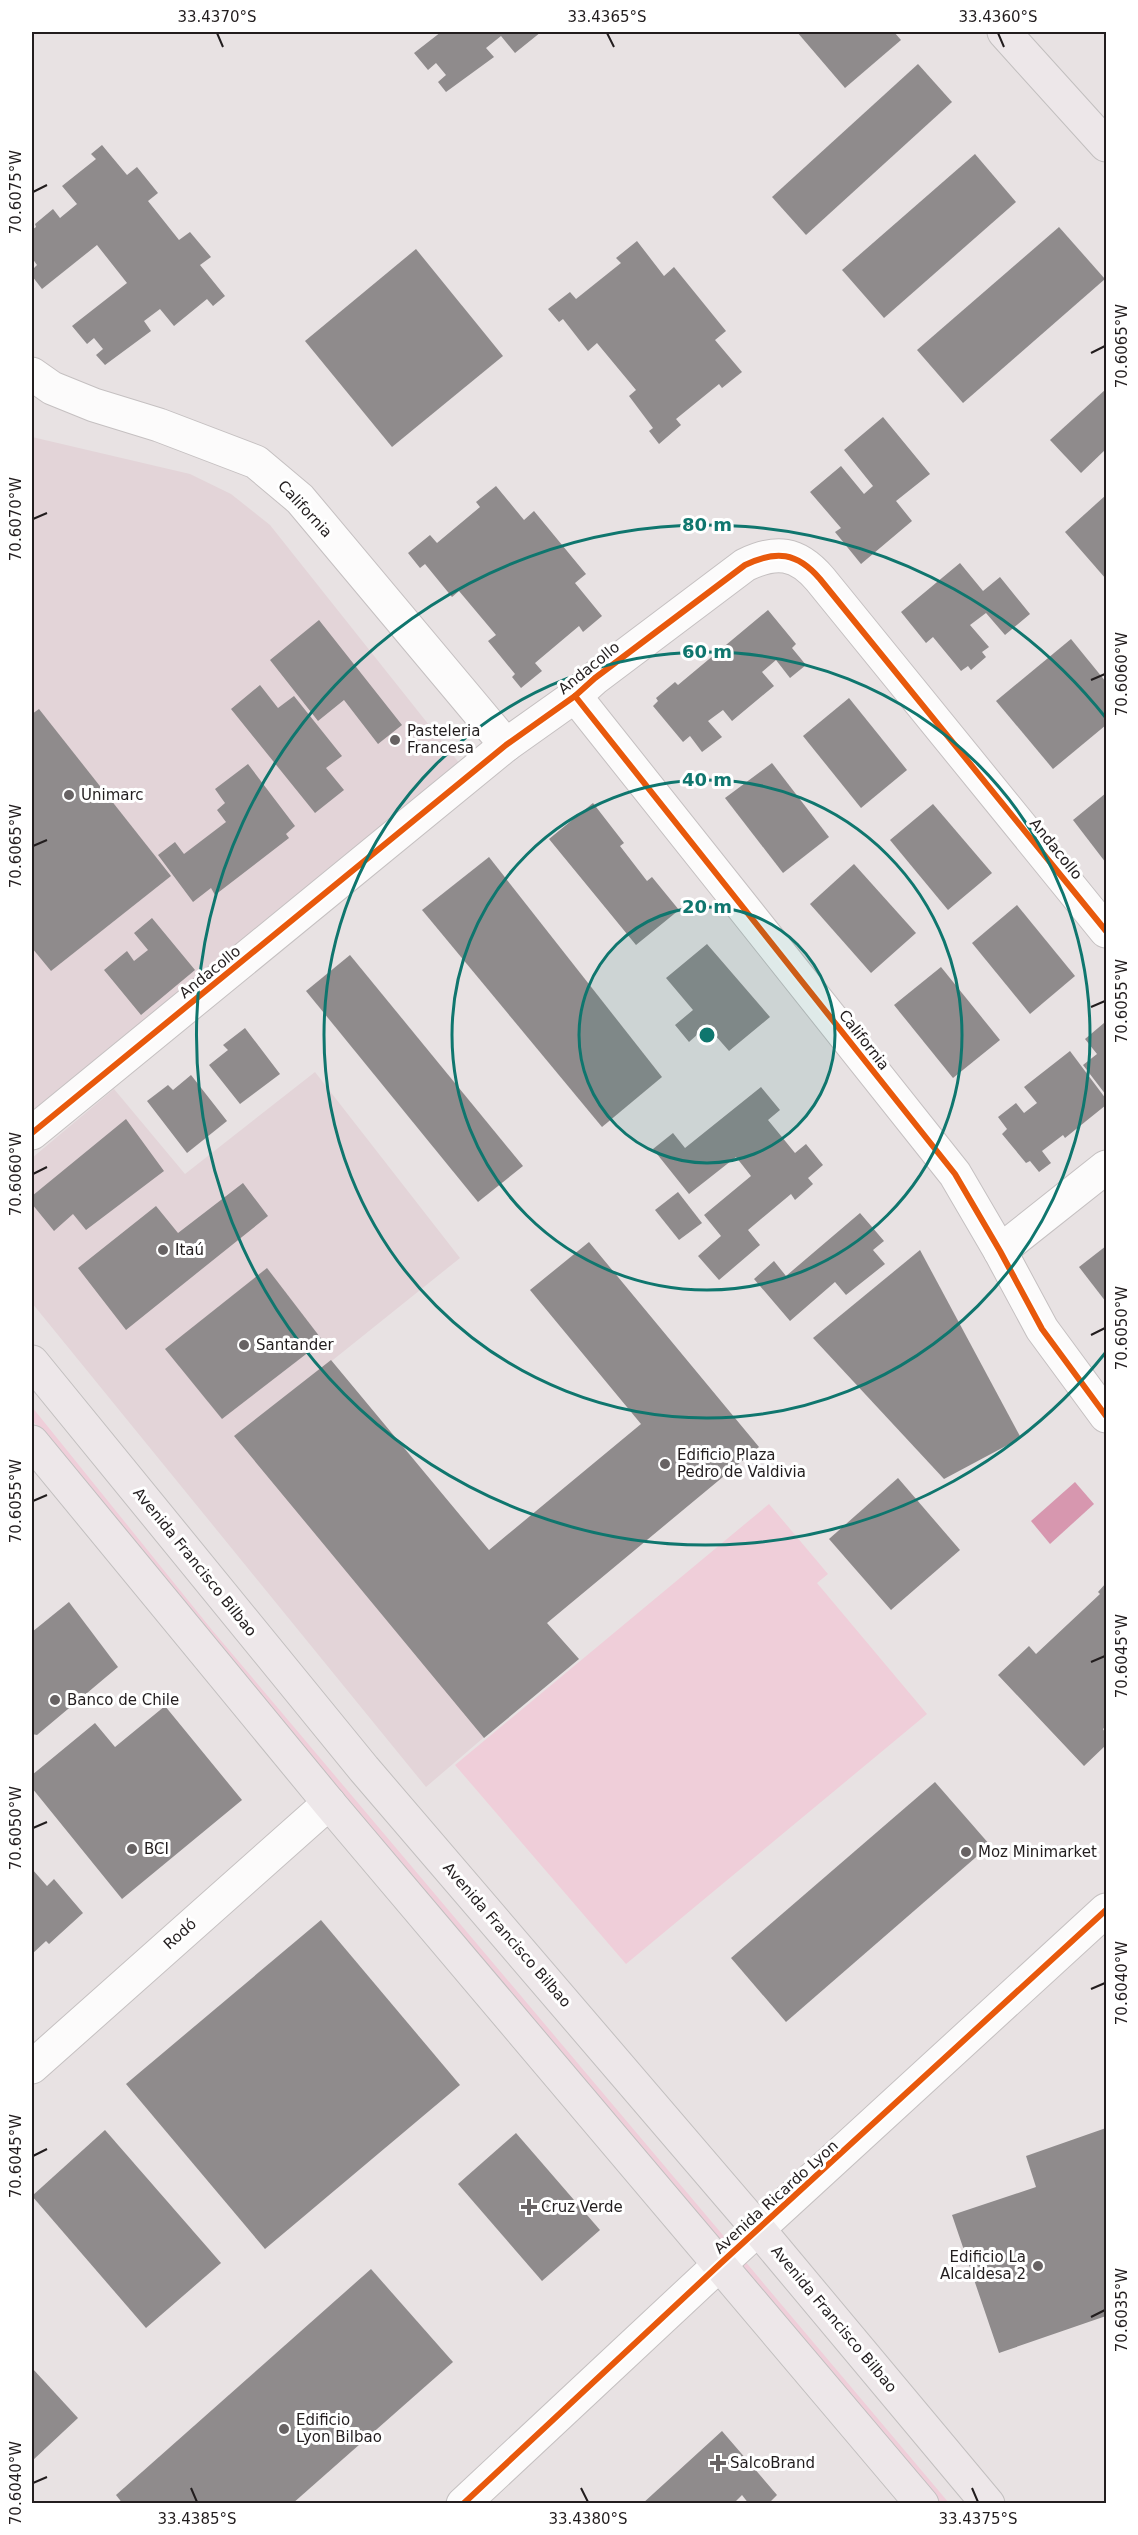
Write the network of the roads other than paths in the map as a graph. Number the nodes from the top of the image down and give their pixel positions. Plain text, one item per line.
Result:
1 (1004, 32) edge
2 (1107, 145) edge
3 (32, 374) edge
4 (575, 696) junction
5 (506, 745) junction
6 (1107, 931) edge
7 (32, 1133) edge
8 (1107, 1167) edge
9 (1000, 1251) junction
10 (32, 1362) edge
11 (1107, 1416) edge
12 (32, 1442) edge
13 (329, 1803) junction
14 (1107, 1910) edge
15 (32, 2067) edge
16 (759, 2230) junction
17 (721, 2263) junction
18 (463, 2504) edge
19 (922, 2504) edge
20 (988, 2504) edge

1 - 2 main road
3 - 5 street, California
4 - 5 street, Andacollo
4 - 6 street, Andacollo
4 - 9 street, California
5 - 7 street, Andacollo
8 - 9 street
9 - 11 street, California
10 - 16 main road, Avenida Francisco Bilbao
12 - 13 main road
13 - 15 street, Rodó
13 - 17 main road
14 - 16 street, Avenida Ricardo Lyon
16 - 17 street, Avenida Ricardo Lyon
16 - 20 main road, Avenida Francisco Bilbao
17 - 18 street, Avenida Ricardo Lyon
17 - 19 main road

